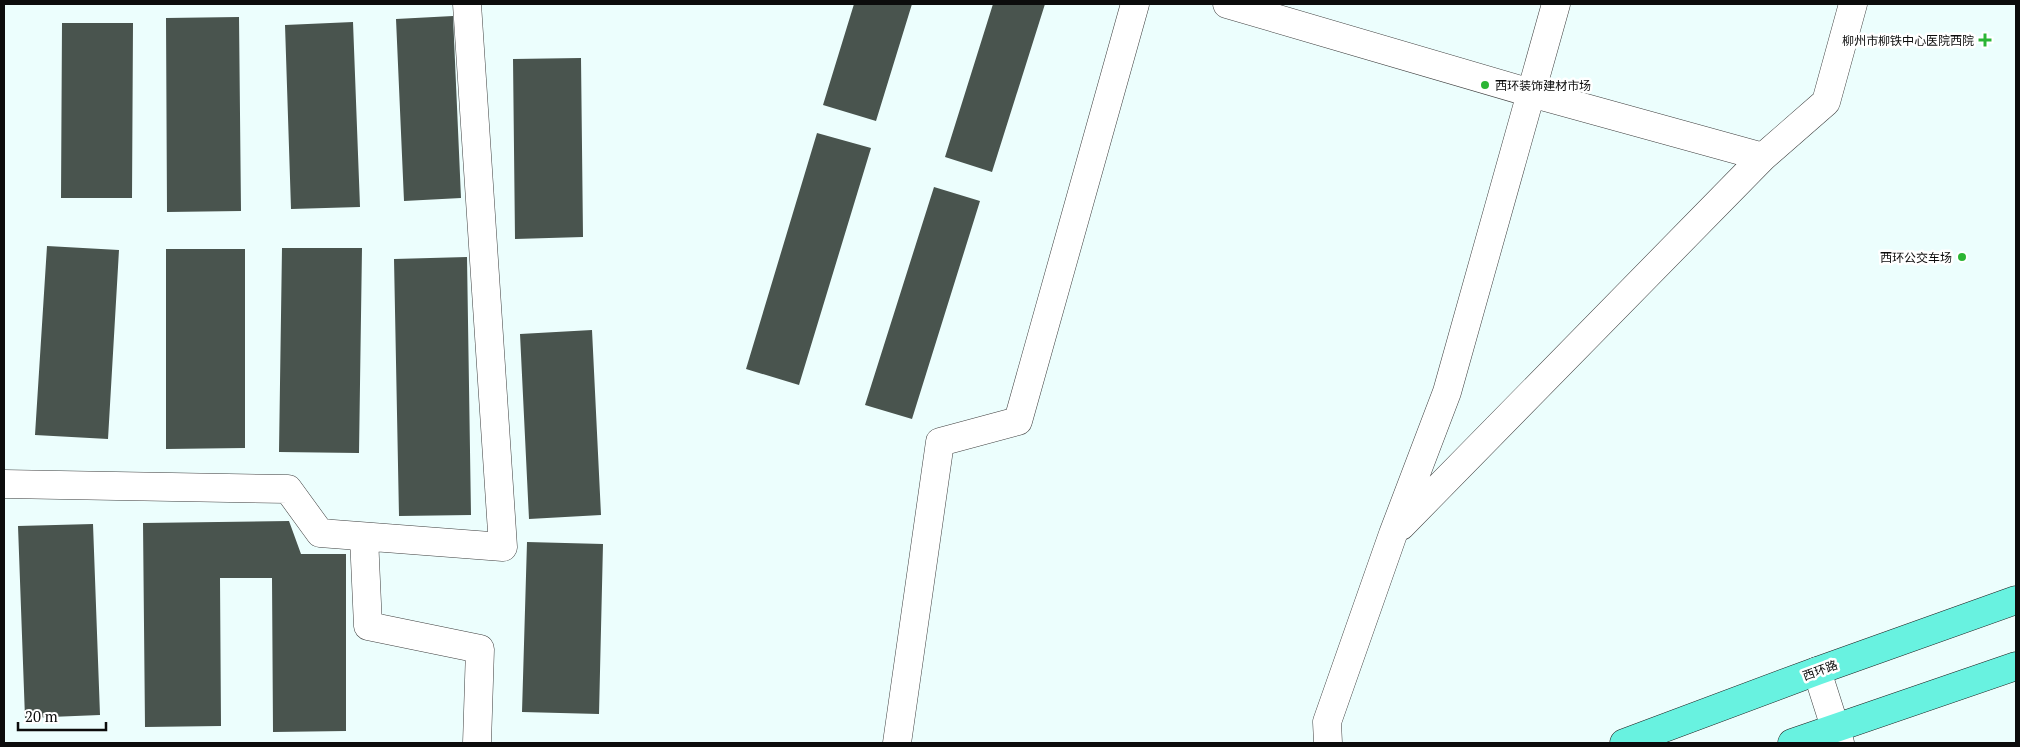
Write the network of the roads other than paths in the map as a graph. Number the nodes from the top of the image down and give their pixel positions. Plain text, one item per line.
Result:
1 (467, 4) edge
2 (1134, 4) edge
3 (1227, 4) edge
4 (1556, 4) edge
5 (1853, 4) edge
6 (1531, 93) junction
7 (1763, 156) junction
8 (4, 484) edge
9 (1393, 534) junction
10 (364, 537) junction
11 (2016, 600) edge
12 (2016, 666) edge
13 (1817, 671) junction
14 (1837, 735) edge
15 (477, 743) edge
16 (896, 743) edge
17 (1328, 743) edge
18 (1624, 743) edge
19 (1792, 743) edge

1 - 10 street
2 - 16 street
3 - 6 street
4 - 6 street
5 - 7 street
6 - 7 street
6 - 9 street
7 - 9 street
8 - 10 street
9 - 17 street
10 - 15 street
11 - 13 main road, 西环路
12 - 14 main road
13 - 14 street
13 - 18 main road, 西环路
14 - 19 main road

